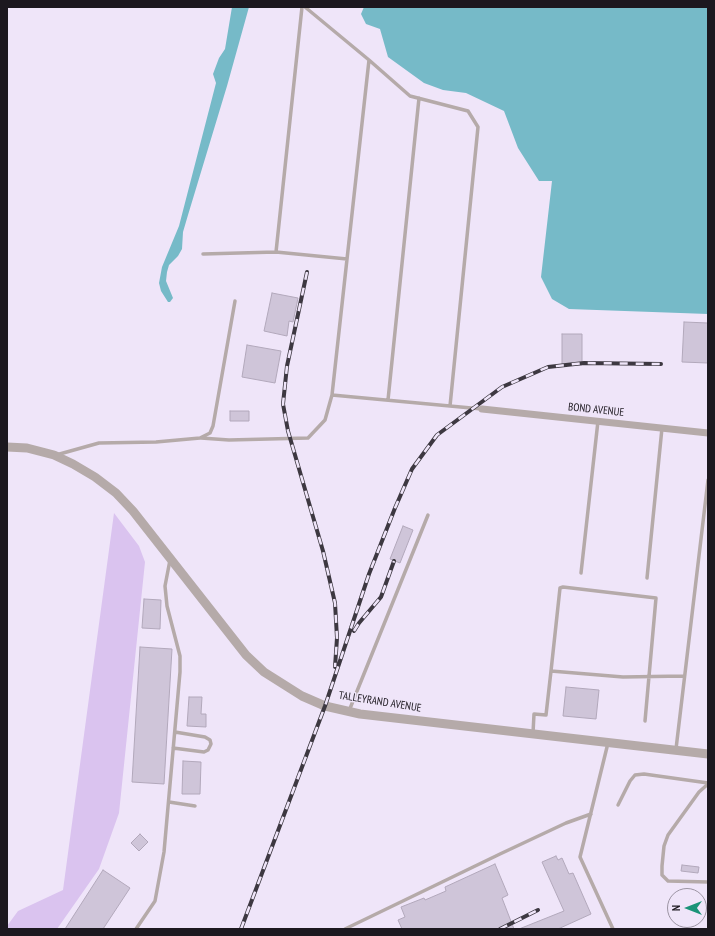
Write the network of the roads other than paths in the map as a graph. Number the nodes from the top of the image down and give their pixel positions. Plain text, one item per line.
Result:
1 (302, 7) edge
2 (305, 7) edge
3 (369, 60) junction
4 (420, 98) junction
5 (276, 252) junction
6 (203, 254) dead end
7 (347, 259) junction
8 (235, 301) dead end
9 (332, 395) junction
10 (388, 400) junction
11 (450, 406) junction
12 (482, 409) joint
13 (598, 421) junction
14 (662, 428) junction
15 (708, 433) edge
16 (200, 438) junction
17 (7, 447) edge
18 (54, 455) junction
19 (708, 480) edge
20 (428, 515) dead end
21 (170, 559) junction
22 (581, 573) dead end
23 (647, 578) dead end
24 (551, 671) junction
25 (648, 676) junction
26 (684, 676) junction
27 (349, 712) junction
28 (645, 721) dead end
29 (175, 732) junction
30 (533, 734) junction
31 (608, 742) junction
32 (174, 748) junction
33 (676, 750) junction
34 (708, 754) edge
35 (708, 783) edge
36 (169, 802) junction
37 (618, 805) dead end
38 (195, 806) dead end
39 (590, 814) junction
40 (708, 882) edge
41 (136, 929) edge
42 (346, 929) edge
43 (613, 929) edge

1 - 5 lane
2 - 3 lane
3 - 4 lane
3 - 7 lane
4 - 10 lane
4 - 11 lane
5 - 6 lane
5 - 7 lane
7 - 9 lane
8 - 16 lane
9 - 10 lane
9 - 16 lane
10 - 11 lane
11 - 12 lane
12 - 13 street, BOND AVENUE
13 - 14 street, BOND AVENUE
13 - 22 lane
14 - 15 street, BOND AVENUE
14 - 23 lane
16 - 18 lane
17 - 18 street, TALLEYRAND AVENUE
18 - 21 street, TALLEYRAND AVENUE
19 - 26 lane
20 - 27 lane
21 - 27 street, TALLEYRAND AVENUE
21 - 29 lane
24 - 25 lane
24 - 25 lane
24 - 30 lane
25 - 26 lane
25 - 28 lane
26 - 33 lane
27 - 30 street, TALLEYRAND AVENUE
29 - 32 lane
29 - 32 lane
30 - 31 street, TALLEYRAND AVENUE
31 - 33 street, TALLEYRAND AVENUE
31 - 39 lane
32 - 36 lane
33 - 34 street, TALLEYRAND AVENUE
35 - 37 lane
35 - 40 lane
36 - 38 lane
36 - 41 lane
39 - 42 lane
39 - 43 lane

